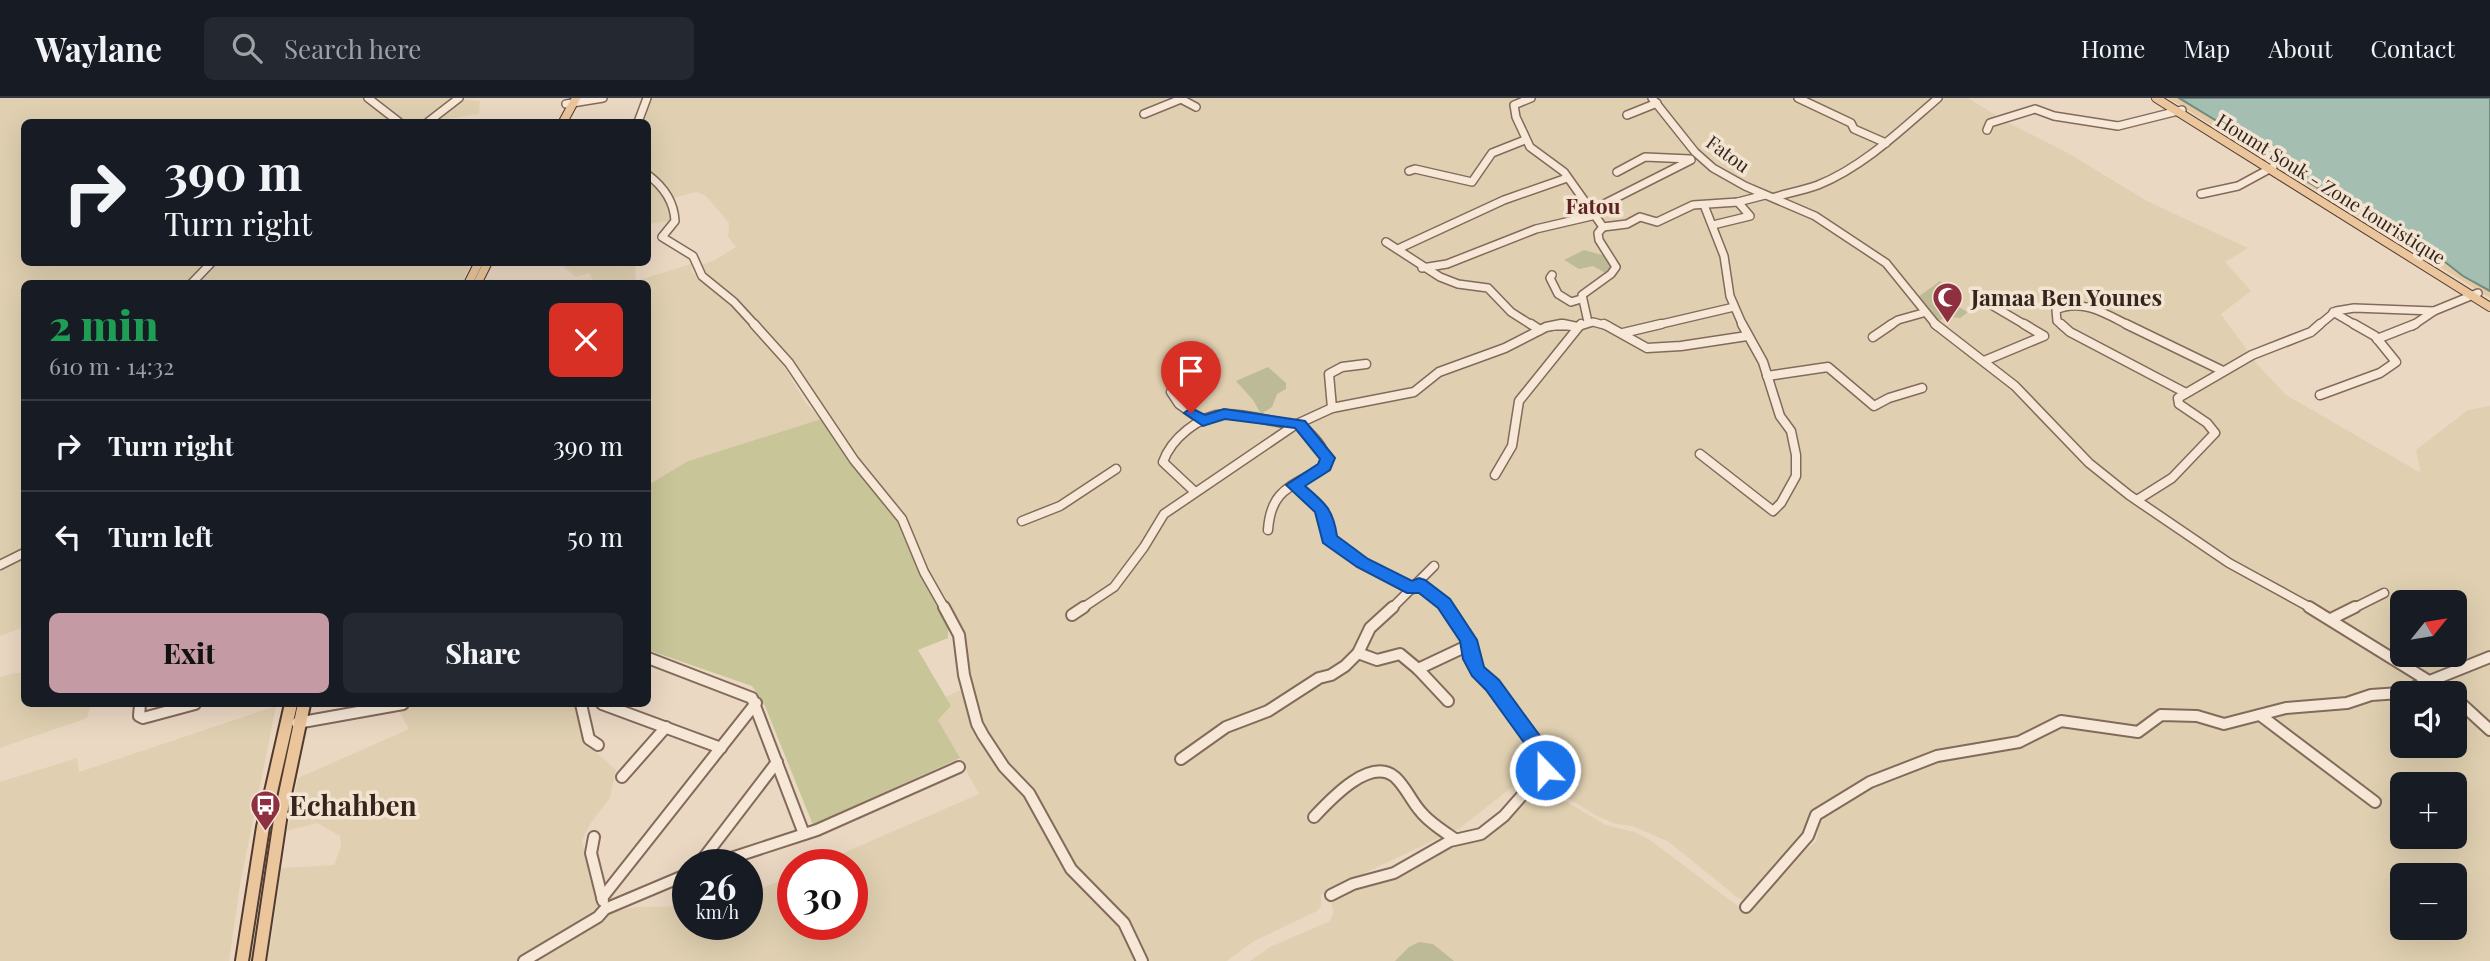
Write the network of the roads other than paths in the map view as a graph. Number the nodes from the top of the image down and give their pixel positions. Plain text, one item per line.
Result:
1 (368, 98) edge
2 (459, 98) edge
3 (603, 98) edge
4 (647, 98) edge
5 (1530, 98) edge
6 (1798, 98) edge
7 (1938, 98) edge
8 (2156, 98) edge
9 (2164, 98) edge
10 (1180, 99) edge
11 (1514, 100) edge
12 (571, 101) edge
13 (1654, 101) edge
14 (1196, 107) dead end
15 (2179, 110) junction
16 (1144, 114) dead end
17 (1627, 114) dead end
18 (395, 119) edge
19 (432, 119) edge
20 (558, 119) edge
21 (564, 119) edge
22 (639, 119) edge
23 (1987, 130) dead end
24 (1525, 141) junction
25 (1886, 143) junction
26 (1693, 156) junction
27 (2271, 168) junction
28 (1409, 170) dead end
29 (1618, 172) dead end
30 (651, 178) edge
31 (1567, 178) junction
32 (2201, 194) dead end
33 (1769, 196) junction
34 (1738, 202) junction
35 (1704, 205) junction
36 (1594, 212) junction
37 (1713, 225) junction
38 (1603, 227) junction
39 (1386, 242) dead end
40 (1400, 248) junction
41 (208, 266) edge
42 (1422, 268) junction
43 (1552, 275) dead end
44 (195, 280) edge
45 (2475, 295) junction
46 (2004, 297) dead end
47 (1581, 299) junction
48 (2490, 301) edge
49 (1734, 307) junction
50 (2490, 307) edge
51 (2434, 311) junction
52 (2333, 312) junction
53 (1923, 313) junction
54 (1588, 322) junction
55 (1577, 327) junction
56 (1540, 330) junction
57 (1623, 333) junction
58 (1747, 336) junction
59 (1873, 337) dead end
60 (2377, 339) junction
61 (1984, 361) junction
62 (1366, 364) dead end
63 (2223, 371) junction
64 (1767, 376) junction
65 (1922, 388) dead end
66 (1171, 392) dead end
67 (2186, 393) junction
68 (2320, 395) dead end
69 (1332, 408) junction
70 (1203, 421) junction
71 (1297, 424) junction
72 (1700, 454) dead end
73 (1116, 469) dead end
74 (1495, 474) dead end
75 (1294, 485) junction
76 (1195, 492) junction
77 (2137, 500) junction
78 (1022, 522) dead end
79 (1268, 530) dead end
80 (21, 554) edge
81 (0, 565) edge
82 (1434, 566) dead end
83 (1416, 587) junction
84 (2384, 593) dead end
85 (1072, 615) dead end
86 (2331, 619) junction
87 (1469, 645) junction
88 (1357, 653) junction
89 (2490, 657) edge
90 (651, 659) edge
91 (1418, 668) junction
92 (2430, 681) joint
93 (2390, 694) edge
94 (1448, 701) dead end
95 (756, 703) junction
96 (140, 707) edge
97 (184, 707) edge
98 (291, 707) edge
99 (302, 707) edge
100 (386, 707) edge
101 (582, 707) edge
102 (610, 707) edge
103 (2467, 709) edge
104 (2260, 715) junction
105 (292, 724) junction
106 (666, 727) junction
107 (2490, 730) edge
108 (598, 745) dead end
109 (721, 748) junction
110 (1181, 759) dead end
111 (777, 762) junction
112 (959, 767) dead end
113 (622, 776) dead end
114 (2375, 802) dead end
115 (1314, 817) dead end
116 (804, 834) junction
117 (594, 837) dead end
118 (1455, 839) junction
119 (710, 849) edge
120 (758, 849) edge
121 (274, 853) junction
122 (258, 858) junction
123 (672, 880) edge
124 (1331, 895) dead end
125 (604, 903) junction
126 (1746, 907) dead end
127 (242, 961) edge
128 (259, 961) edge
129 (524, 961) edge
130 (1142, 961) edge

1 - 18 street
2 - 19 street
3 - 12 street
4 - 22 street
5 - 11 street
6 - 25 street
7 - 25 street
8 - 15 main road, Houmt Souk - Zone touristique
9 - 15 main road
10 - 14 street
10 - 16 street
11 - 24 street
12 - 20 main road
12 - 21 main road
13 - 17 street
13 - 26 street, Fatou
15 - 23 street
15 - 27 main road, Houmt Souk - Zone touristique
24 - 28 street
24 - 31 street
25 - 33 street
26 - 29 street
26 - 33 street, Fatou
26 - 36 street
27 - 32 street
27 - 45 main road, Houmt Souk - Zone touristique
30 - 130 street
31 - 36 street
31 - 40 street
33 - 34 street
33 - 53 street, Fatou
34 - 35 street
34 - 37 street
35 - 37 street
35 - 38 street
36 - 38 street
36 - 42 street
37 - 49 street
38 - 47 street
39 - 40 street
40 - 42 street
41 - 44 street
42 - 56 street
43 - 47 street
45 - 48 main road
45 - 50 main road, Houmt Souk - Zone touristique
45 - 51 street
46 - 61 street
47 - 54 street
49 - 57 street
49 - 58 street
51 - 52 street
51 - 60 street
52 - 60 street
52 - 63 street
53 - 59 street
53 - 61 street
54 - 55 street
54 - 57 street
55 - 56 street
55 - 74 street
56 - 69 street
57 - 58 street
58 - 64 street
60 - 68 street
61 - 77 street
62 - 69 street
63 - 67 street
63 - 67 street
64 - 65 street
64 - 72 street
66 - 70 street
67 - 77 street
69 - 71 street
70 - 71 street
70 - 76 street
71 - 75 street
71 - 76 street
73 - 78 street
75 - 79 street
75 - 83 street
76 - 85 street
77 - 86 street
80 - 81 street
82 - 83 street
83 - 87 street
83 - 88 street
84 - 86 street
86 - 92 street
87 - 91 street
87 - 118 street
88 - 91 street
88 - 110 street
89 - 92 street
90 - 95 street
91 - 94 street
93 - 104 street
95 - 109 street
95 - 111 street
96 - 97 street
98 - 105 main road
99 - 105 main road
100 - 105 street
101 - 108 street
102 - 106 street
103 - 107 street
104 - 114 street
104 - 126 street
105 - 121 main road
105 - 122 main road
106 - 109 street
106 - 113 street
109 - 125 street
111 - 116 street
111 - 119 street
112 - 116 street
115 - 118 street
116 - 120 street
117 - 125 street
118 - 124 street
121 - 122 main road
121 - 128 main road
122 - 127 main road
123 - 125 street
125 - 129 street

